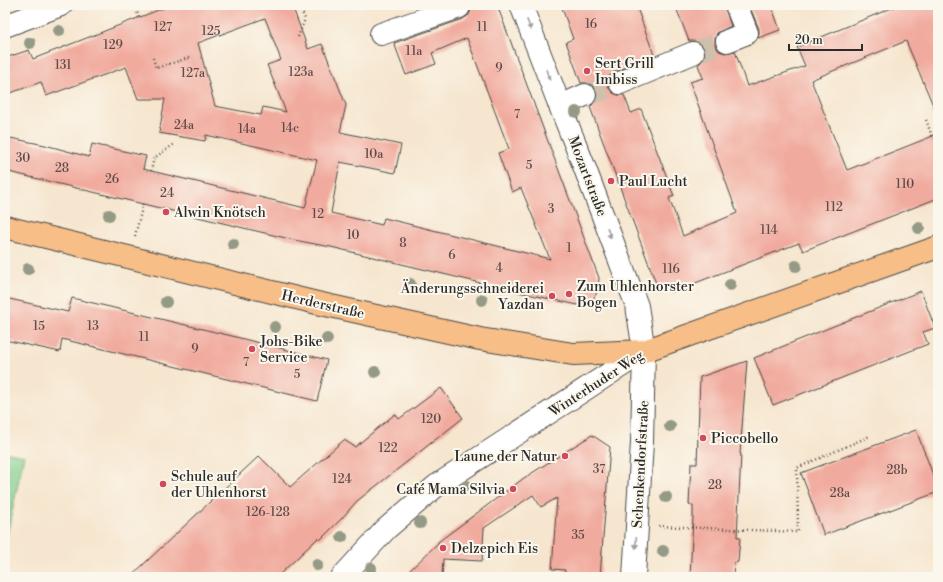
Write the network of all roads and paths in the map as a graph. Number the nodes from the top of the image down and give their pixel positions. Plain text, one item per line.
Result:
1 (61, 5) edge
2 (134, 5) edge
3 (299, 5) edge
4 (521, 5) edge
5 (736, 5) edge
6 (459, 7) dead end
7 (139, 18) dead end
8 (5, 26) edge
9 (381, 34) dead end
10 (298, 37) dead end
11 (727, 41) tunnel mouth
12 (693, 53) tunnel mouth
13 (192, 57) dead end
14 (153, 58) dead end
15 (620, 83) tunnel mouth
16 (585, 95) tunnel mouth
17 (560, 106) junction
18 (926, 120) dead end
19 (933, 139) dead end
20 (176, 143) dead end
21 (151, 171) dead end
22 (143, 204) dead end
23 (5, 228) edge
24 (938, 247) edge
25 (130, 258) junction
26 (644, 351) junction
27 (870, 436) dead end
28 (637, 525) junction
29 (342, 577) edge
30 (634, 577) edge

1 - 8 street
2 - 7 path
3 - 10 path
4 -> 17 street, Mozartstraße
5 - 11 street
6 - 9 street
12 - 15 street
13 - 14 path
16 - 17 street
17 -> 26 street, Mozartstraße
18 - 19 path
20 - 21 path
22 - 25 path
23 - 25 main road, Herderstraße
24 - 26 main road, Winterhuder Weg
25 - 26 main road, Herderstraße
26 - 28 street, Schenkendorfstraße
26 - 29 street, Winterhuder Weg
27 - 28 path
28 -> 30 street, Schenkendorfstraße

